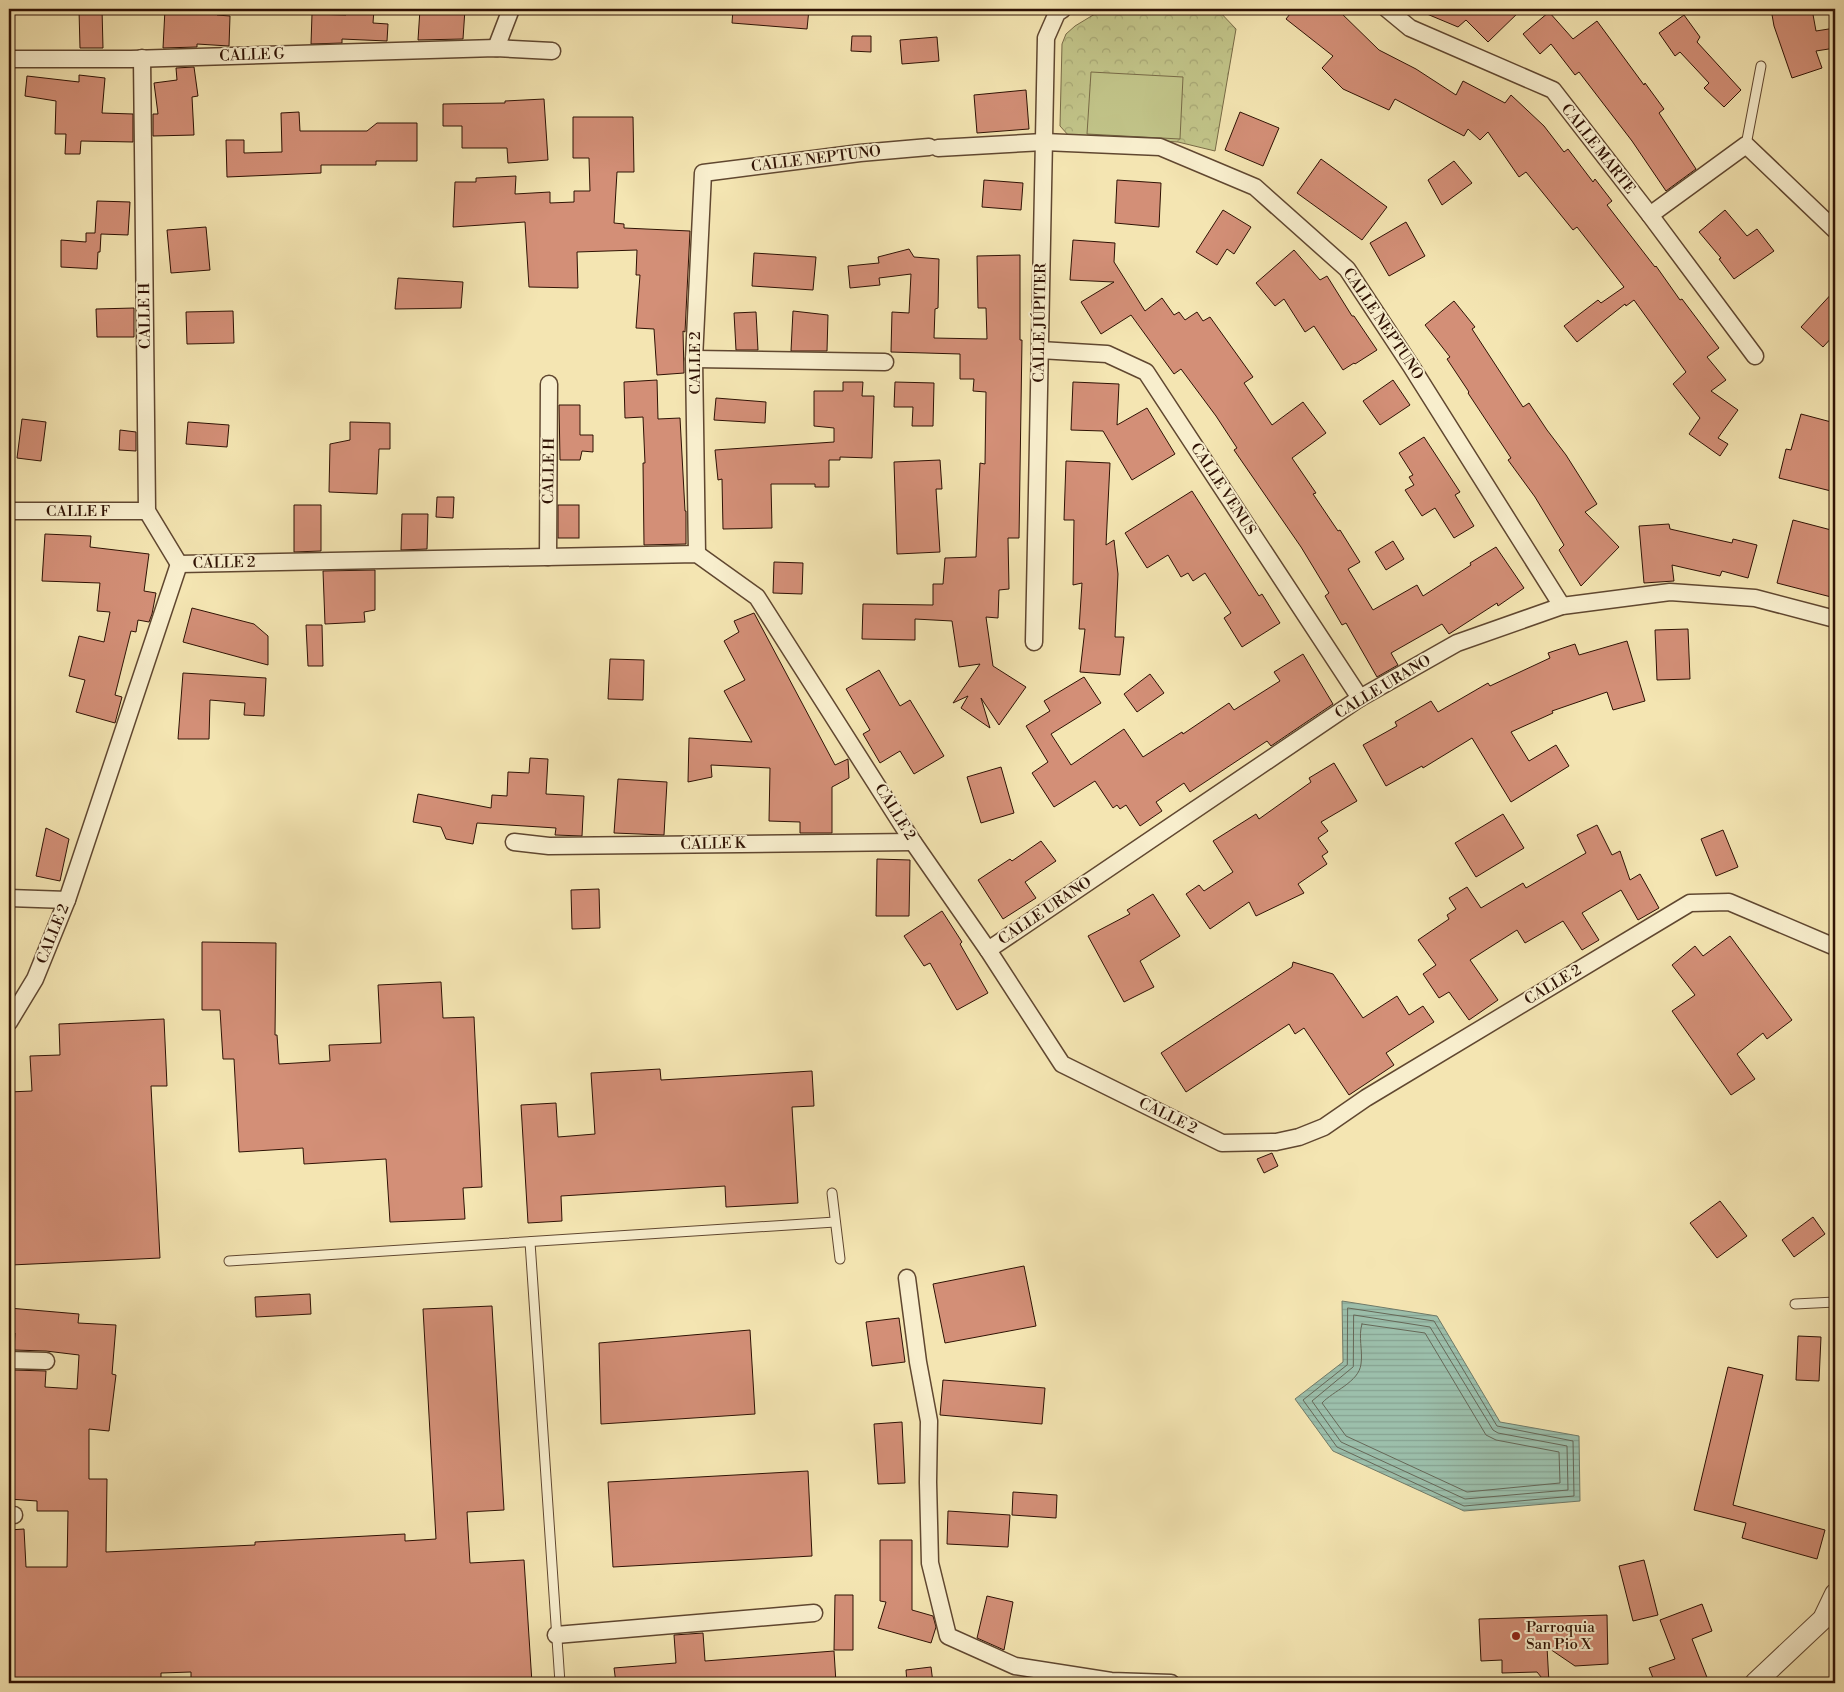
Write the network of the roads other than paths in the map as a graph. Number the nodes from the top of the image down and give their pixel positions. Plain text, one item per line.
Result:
1 (511, 9) edge
2 (1387, 9) edge
3 (1058, 10) edge
4 (496, 48) junction
5 (552, 51) dead end
6 (142, 58) junction
7 (9, 59) edge
8 (1761, 66) dead end
9 (1044, 142) junction
10 (1746, 145) junction
11 (703, 173) joint
12 (1650, 215) junction
13 (1835, 230) edge
14 (1040, 350) junction
15 (1755, 356) dead end
16 (694, 359) junction
17 (885, 362) dead end
18 (550, 384) dead end
19 (9, 511) edge
20 (147, 511) junction
21 (698, 554) junction
22 (548, 557) junction
23 (179, 564) junction
24 (1562, 606) junction
25 (1835, 619) edge
26 (1034, 642) dead end
27 (1360, 698) junction
28 (514, 842) dead end
29 (913, 842) junction
30 (9, 898) edge
31 (67, 900) junction
32 (1835, 947) edge
33 (988, 950) junction
34 (9, 1022) edge
35 (832, 1193) dead end
36 (835, 1222) junction
37 (530, 1242) junction
38 (840, 1259) dead end
39 (229, 1261) dead end
40 (906, 1278) dead end
41 (1835, 1302) edge
42 (1795, 1304) dead end
43 (9, 1360) edge
44 (46, 1361) dead end
45 (1835, 1594) edge
46 (814, 1614) dead end
47 (556, 1635) junction
48 (560, 1683) edge
49 (1171, 1683) edge
50 (1755, 1683) edge

1 - 4 street
2 - 12 street, CALLE MARTE
3 - 9 street, CALLE JÚPITER
4 - 5 street, CALLE G
4 - 6 street, CALLE G
6 - 7 street, CALLE G
6 - 20 street, CALLE H
8 - 10 lane
9 - 11 street, CALLE NEPTUNO
9 - 14 street, CALLE JÚPITER
9 - 24 street, CALLE NEPTUNO
10 - 12 street
10 - 13 street
11 - 16 street, CALLE 2
12 - 15 street, CALLE MARTE
14 - 26 street, CALLE JÚPITER
14 - 27 street, CALLE VENUS
16 - 17 street
16 - 21 street, CALLE 2
18 - 22 street, CALLE H
19 - 20 street, CALLE F
20 - 23 street
21 - 22 street, CALLE 2
21 - 29 street, CALLE 2
22 - 23 street, CALLE 2
23 - 31 street, CALLE 2
24 - 25 street, CALLE URANO
24 - 27 street, CALLE URANO
27 - 33 street, CALLE URANO
28 - 29 street, CALLE K
29 - 33 street, CALLE 2
30 - 31 street
31 - 34 street, CALLE 2
32 - 33 street, CALLE 2
35 - 36 lane
36 - 37 lane
36 - 38 lane
37 - 39 lane
37 - 47 lane
40 - 49 street
41 - 42 lane
43 - 44 street
45 - 50 street
46 - 47 street
47 - 48 lane

